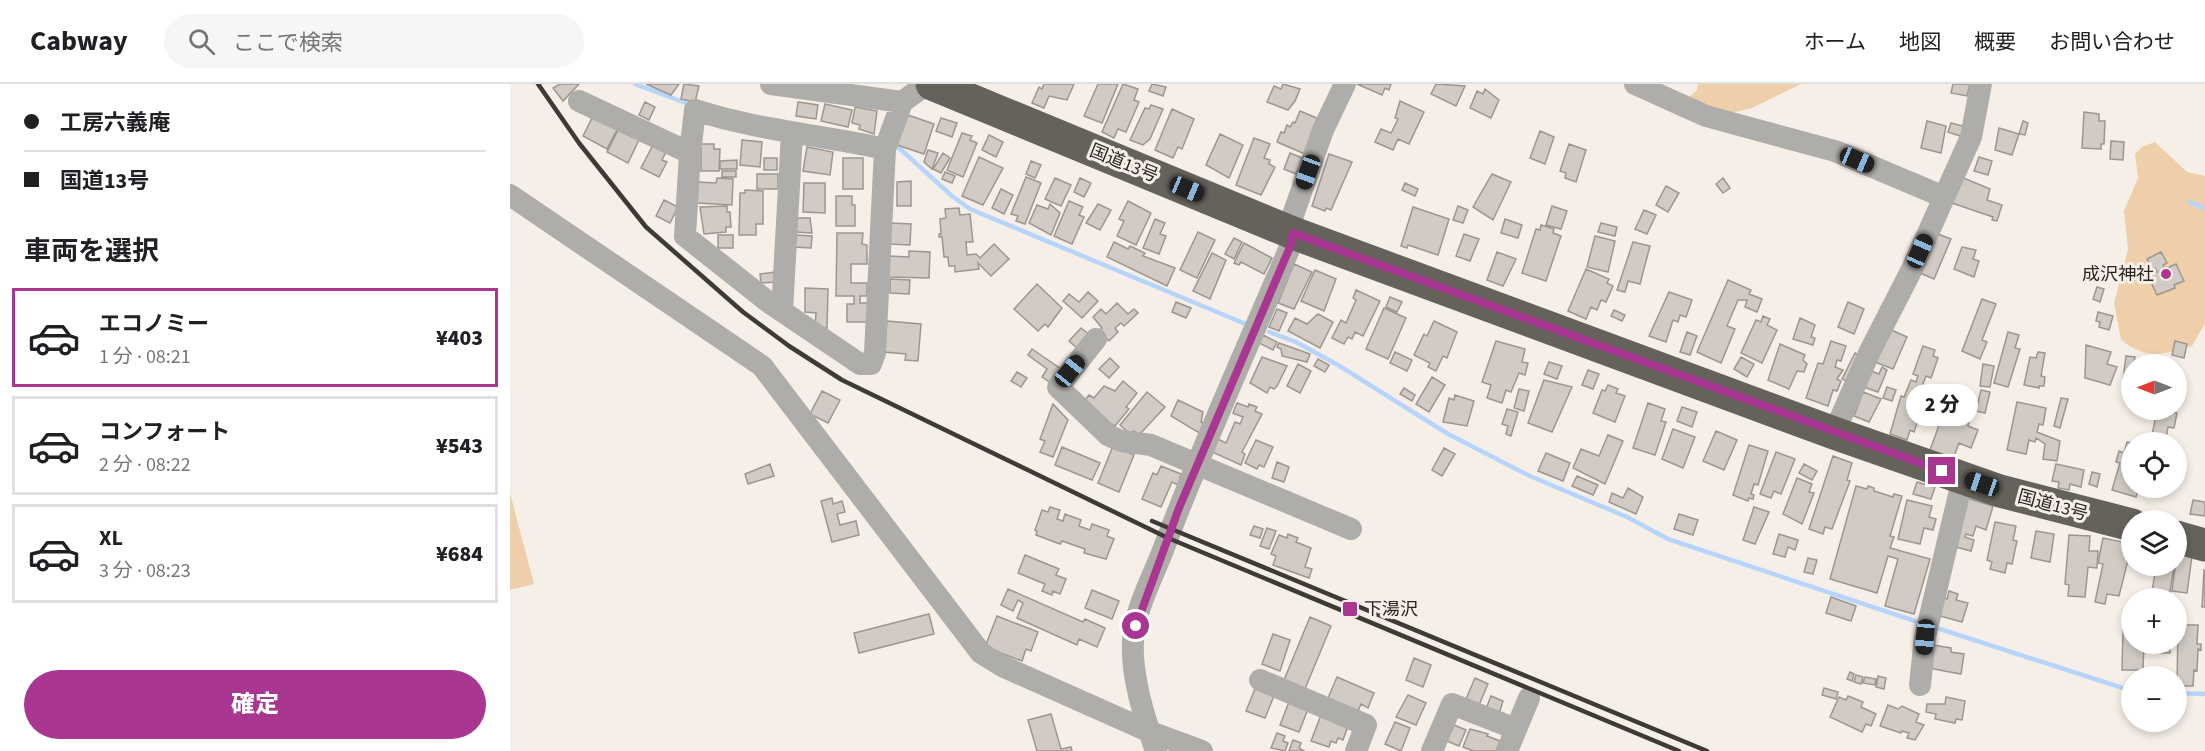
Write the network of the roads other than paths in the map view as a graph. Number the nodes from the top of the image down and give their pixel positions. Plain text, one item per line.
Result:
1 (771, 84) edge
2 (927, 84) edge
3 (932, 84) edge
4 (1345, 84) edge
5 (1635, 84) edge
6 (1981, 84) edge
7 (579, 101) dead end
8 (902, 102) junction
9 (792, 133) junction
10 (885, 148) junction
11 (690, 153) junction
12 (510, 195) edge
13 (1944, 197) junction
14 (1293, 233) junction
15 (782, 311) junction
16 (1096, 339) dead end
17 (1834, 433) junction
18 (1198, 465) junction
19 (1963, 478) junction
20 (2121, 522) edge
21 (1351, 529) dead end
22 (2187, 540) edge
23 (2205, 545) edge
24 (1260, 680) dead end
25 (1920, 685) dead end
26 (1529, 698) dead end
27 (1516, 729) junction
28 (1152, 741) edge
29 (1202, 751) edge
30 (1356, 751) edge
31 (1432, 751) edge
32 (1507, 751) edge

1 - 8 street
2 - 8 street
3 - 14 highway, 国道13号
4 - 14 street
5 - 13 street
6 - 13 street
7 - 11 street
8 - 10 street
9 - 10 street
9 - 11 street
9 - 15 street
10 - 15 street
11 - 15 street
12 - 28 street
13 - 17 street
14 - 17 highway, 国道13号
14 - 18 street
16 - 18 street
17 - 19 highway, 国道13号
18 - 21 street
18 - 28 street
19 - 20 highway, 国道13号
19 - 25 street
22 - 23 highway
24 - 30 street
26 - 27 street
27 - 31 street
27 - 32 street
28 - 29 street

